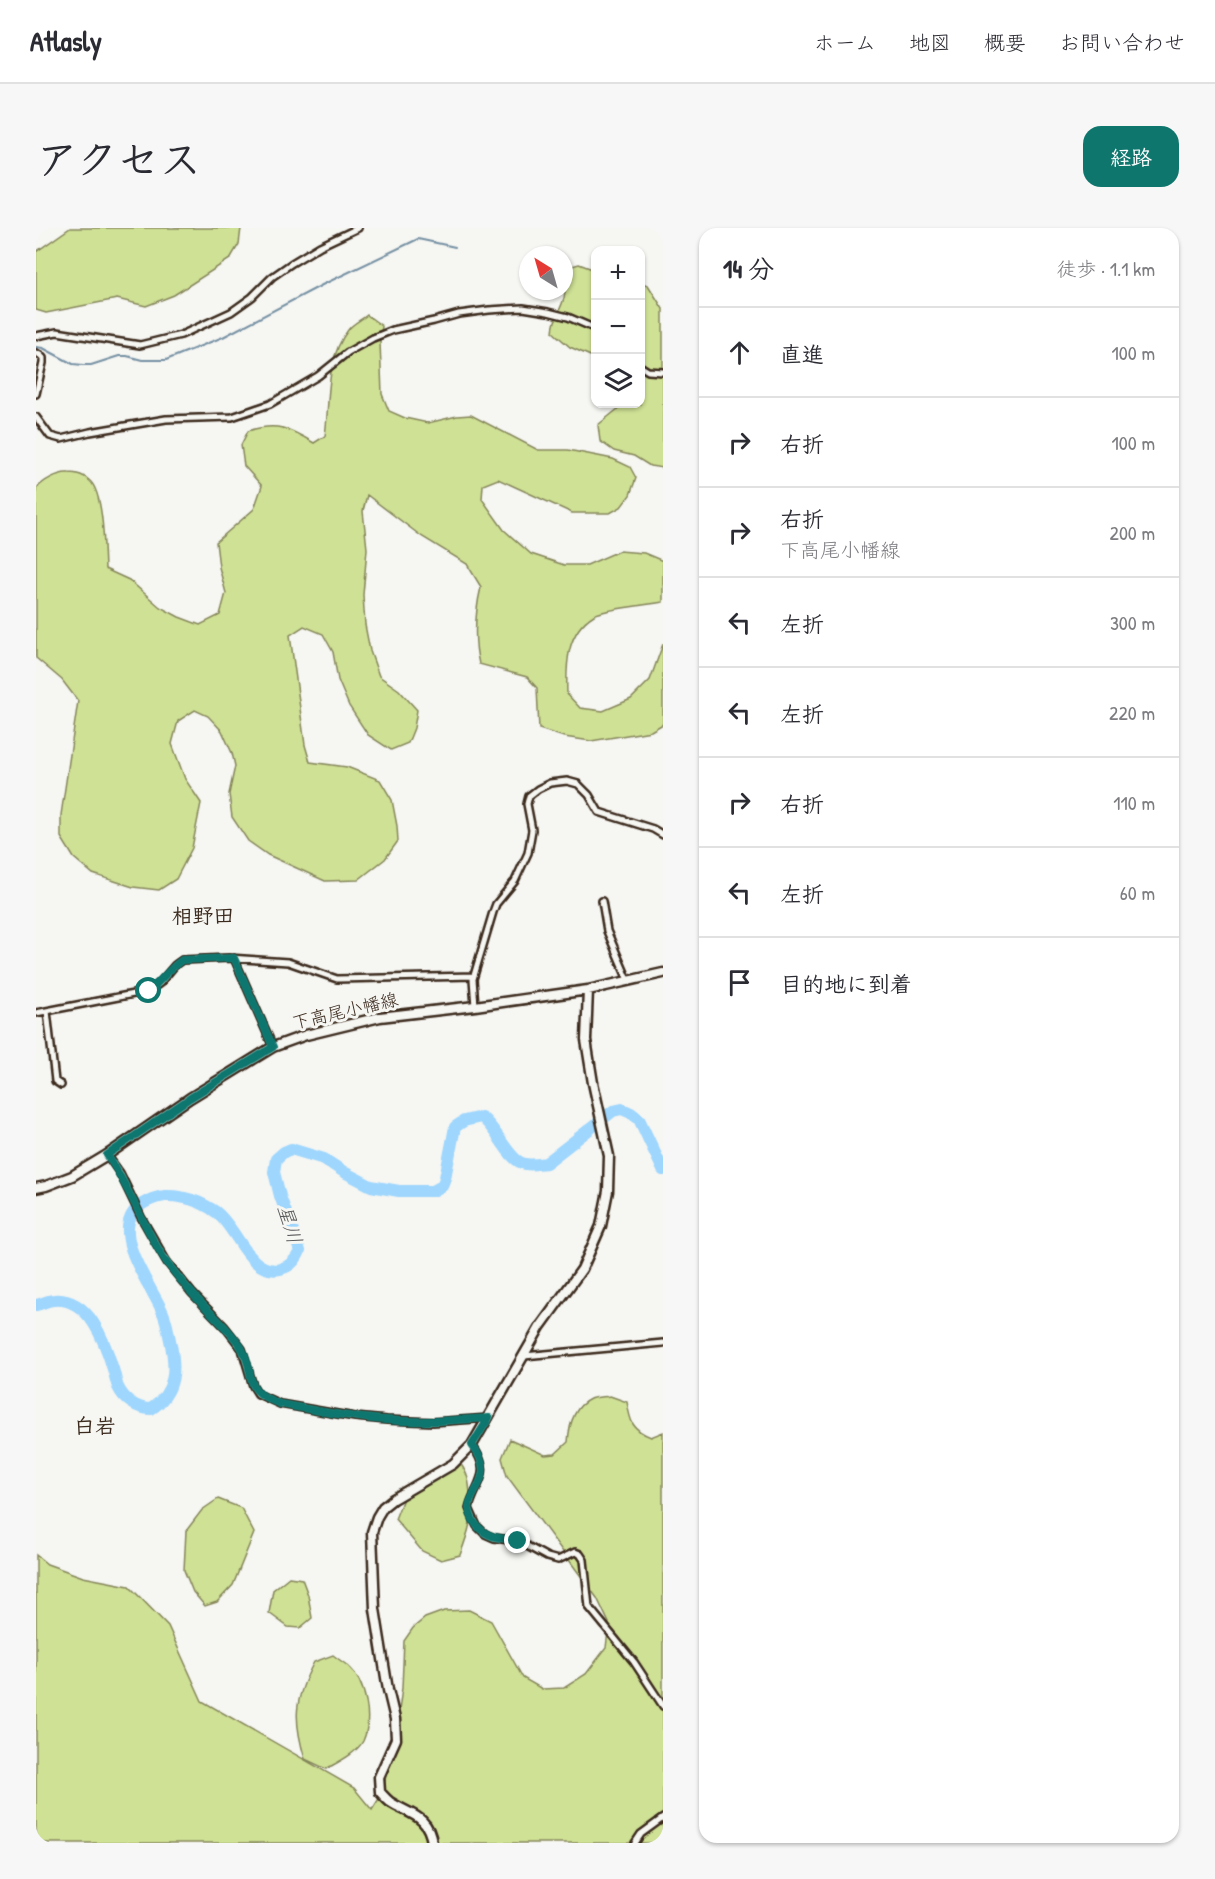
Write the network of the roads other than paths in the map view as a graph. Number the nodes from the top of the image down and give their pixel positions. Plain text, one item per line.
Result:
1 (358, 228) edge
2 (591, 327) edge
3 (36, 336) edge
4 (36, 353) edge
5 (645, 369) edge
6 (663, 372) edge
7 (36, 394) edge
8 (36, 417) edge
9 (663, 835) edge
10 (602, 901) dead end
11 (234, 958) junction
12 (663, 973) edge
13 (474, 976) junction
14 (628, 980) junction
15 (588, 990) junction
16 (475, 1006) junction
17 (47, 1011) junction
18 (36, 1013) edge
19 (273, 1047) junction
20 (61, 1085) dead end
21 (107, 1155) junction
22 (36, 1188) edge
23 (663, 1342) edge
24 (522, 1356) junction
25 (489, 1418) junction
26 (472, 1445) junction
27 (663, 1706) edge
28 (663, 1818) edge
29 (432, 1843) edge
30 (635, 1843) edge

1 - 3 street
2 - 8 street
4 - 7 street
5 - 6 street
9 - 13 street
10 - 14 street
11 - 13 street
11 - 17 street
11 - 19 street
12 - 14 street, 下高尾小幡線
13 - 16 street
14 - 15 street, 下高尾小幡線
15 - 16 street, 下高尾小幡線
15 - 24 street
16 - 19 street, 下高尾小幡線
17 - 18 street
17 - 20 street
19 - 21 street, 下高尾小幡線
21 - 22 street, 下高尾小幡線
21 - 25 street
23 - 24 street
24 - 25 street
25 - 26 street
26 - 27 street
26 - 29 street
28 - 30 street

